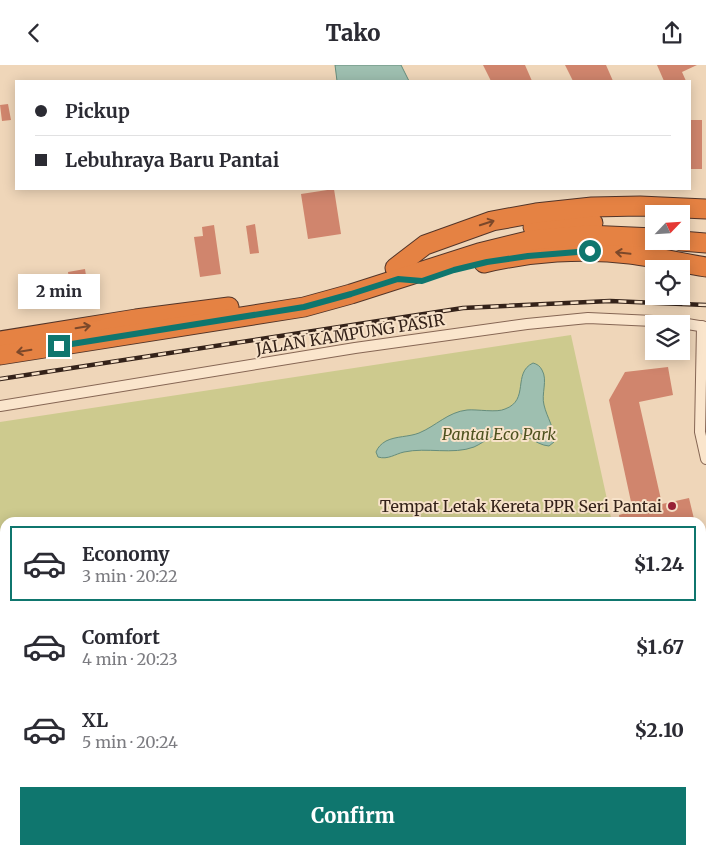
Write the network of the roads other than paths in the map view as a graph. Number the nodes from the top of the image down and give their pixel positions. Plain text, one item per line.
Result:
1 (704, 209) edge
2 (645, 226) edge
3 (565, 230) junction
4 (690, 230) edge
5 (706, 231) edge
6 (645, 237) edge
7 (690, 242) edge
8 (706, 243) edge
9 (701, 264) edge
10 (397, 273) junction
11 (704, 326) edge
12 (0, 341) edge
13 (0, 355) edge
14 (0, 406) edge
15 (706, 459) edge

10 -> 1 highway
2 - 3 highway
3 - 6 highway
3 - 10 highway
4 - 5 highway
7 - 8 highway
9 -> 10 highway
12 -> 10 highway
10 -> 13 highway
11 - 14 street, JALAN KAMPUNG PASIR
11 - 15 street

